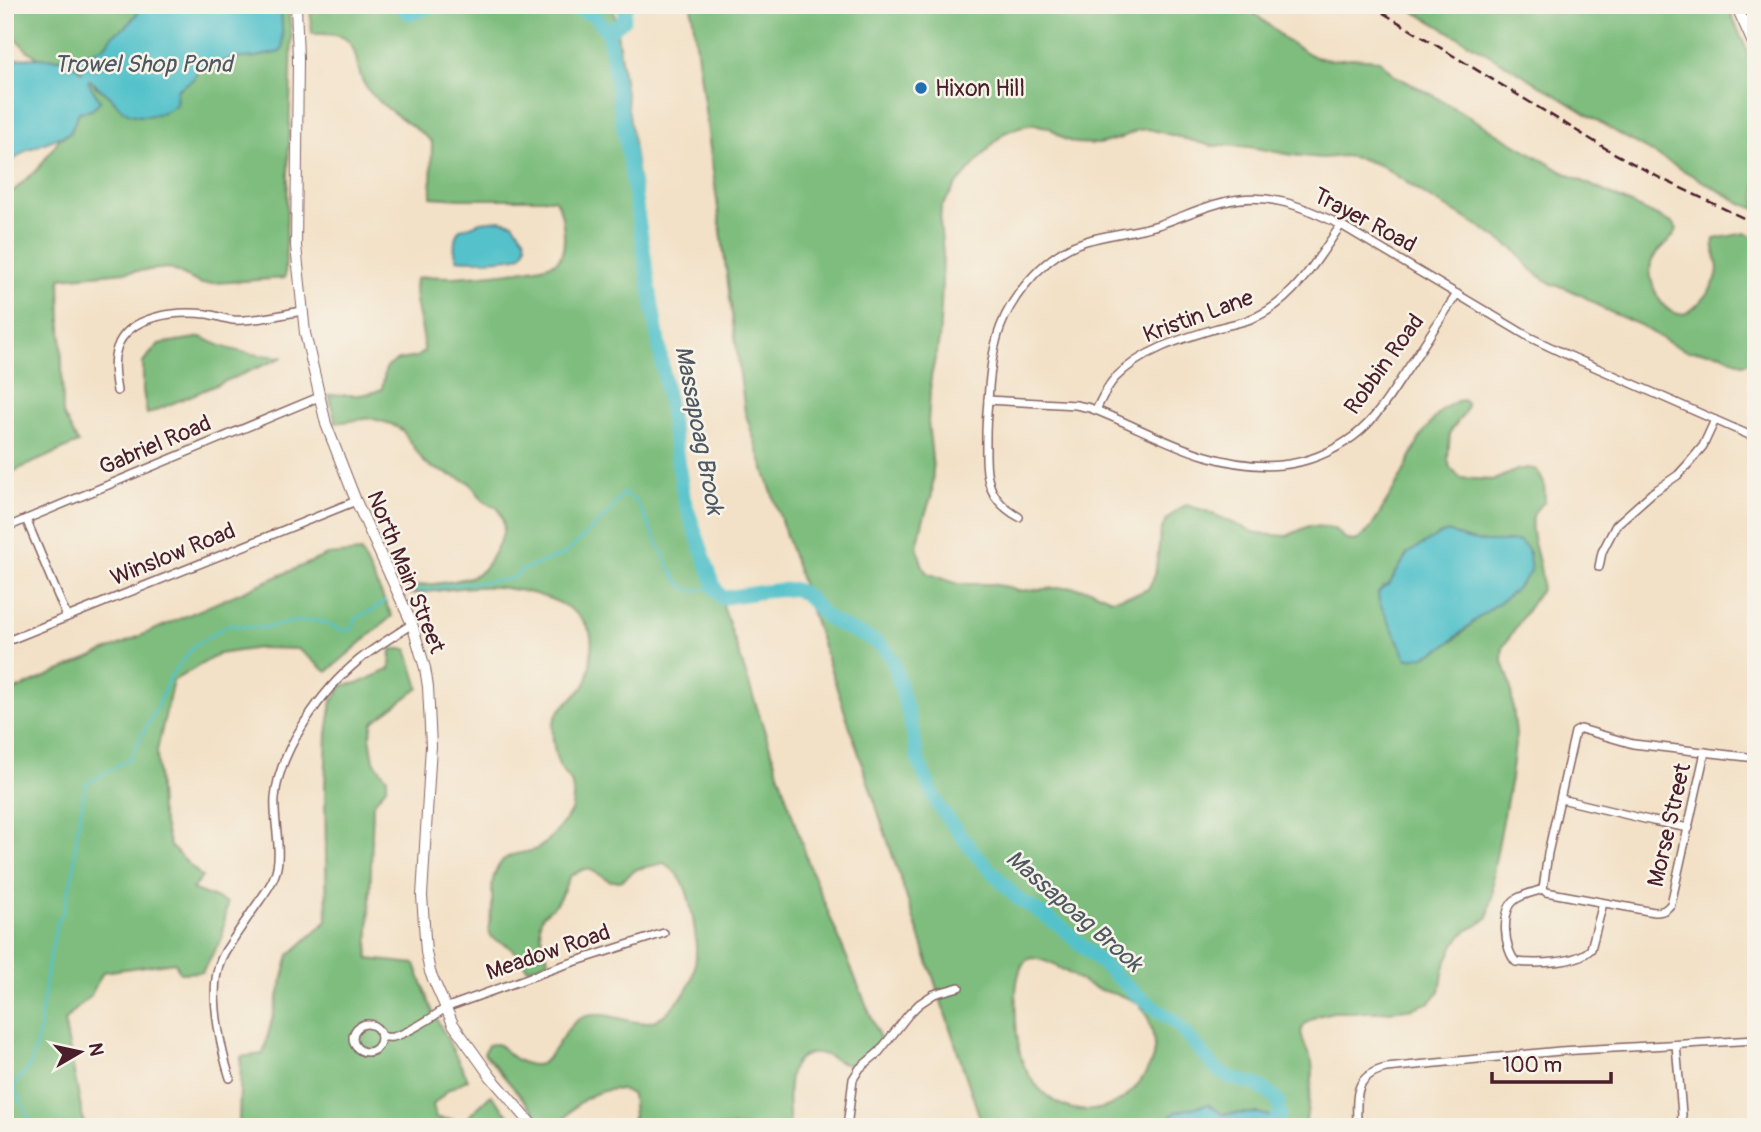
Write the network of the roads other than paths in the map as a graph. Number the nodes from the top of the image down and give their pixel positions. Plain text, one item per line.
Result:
1 (296, 5) edge
2 (1736, 5) edge
3 (1756, 50) edge
4 (1341, 225) junction
5 (1457, 294) junction
6 (302, 311) junction
7 (117, 391) dead end
8 (319, 397) junction
9 (988, 400) junction
10 (1096, 410) junction
11 (1715, 420) junction
12 (1756, 438) edge
13 (356, 501) junction
14 (1019, 517) dead end
15 (26, 519) junction
16 (5, 528) edge
17 (1599, 567) dead end
18 (67, 617) junction
19 (412, 624) junction
20 (5, 642) edge
21 (1705, 752) junction
22 (1756, 758) edge
23 (1561, 799) junction
24 (1689, 828) junction
25 (1543, 889) junction
26 (1603, 904) junction
27 (663, 933) dead end
28 (958, 987) dead end
29 (445, 1008) junction
30 (381, 1036) junction
31 (1756, 1040) edge
32 (1676, 1045) junction
33 (230, 1077) dead end
34 (534, 1127) edge
35 (847, 1127) edge
36 (1357, 1127) edge
37 (1681, 1127) edge

1 - 6 main road, North Main Street
2 - 3 main road
4 - 5 street, Trayer Road
4 - 9 street, Trayer Road
4 - 10 street, Kristin Lane
5 - 10 street, Robbin Road
5 - 11 street, Trayer Road
6 - 7 street
6 - 8 main road, North Main Street
8 - 13 main road, North Main Street
8 - 15 street, Gabriel Road
9 - 10 street, Robbin Road
9 - 14 street, Trayer Road
11 - 12 street, Trayer Road
11 - 17 street
13 - 18 street, Winslow Road
13 - 19 main road, North Main Street
15 - 16 street, Gabriel Road
15 - 18 street
18 - 20 street, Winslow Road
19 - 29 main road, North Main Street
19 - 33 street
21 - 22 street
21 - 23 street
21 - 24 street, Morse Street
23 - 24 street
23 - 25 street
24 - 26 street, Morse Street
25 - 26 street
25 - 26 street
27 - 29 street, Meadow Road
28 - 35 street
29 - 30 street, Meadow Road
29 - 34 main road, North Main Street
30 - 30 street
31 - 32 street
32 - 36 street
32 - 37 street

